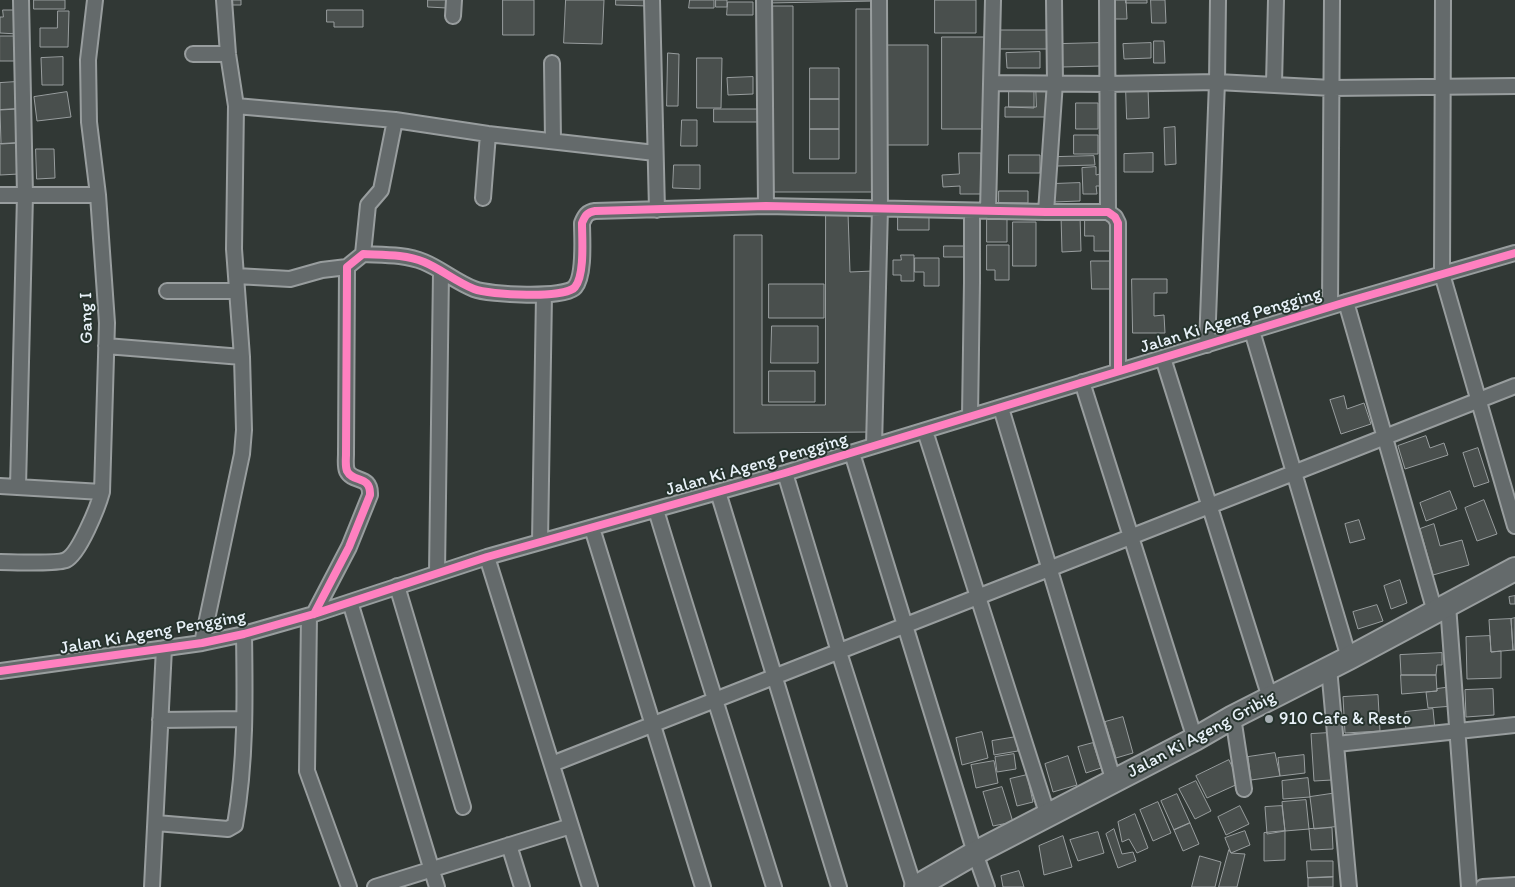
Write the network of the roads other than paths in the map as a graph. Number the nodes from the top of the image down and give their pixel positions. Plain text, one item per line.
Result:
1 (21, 0) edge
2 (95, 0) edge
3 (224, 0) edge
4 (454, 0) edge
5 (652, 0) edge
6 (764, 0) edge
7 (879, 0) edge
8 (993, 0) edge
9 (1054, 0) edge
10 (1106, 0) edge
11 (1218, 0) edge
12 (1276, 0) edge
13 (1332, 0) edge
14 (1443, 0) edge
15 (453, 16) dead end
16 (192, 54) dead end
17 (228, 54) junction
18 (552, 63) dead end
19 (1055, 82) junction
20 (1216, 82) junction
21 (991, 83) junction
22 (1106, 84) junction
23 (1274, 84) junction
24 (1515, 86) edge
25 (1443, 87) junction
26 (1332, 88) junction
27 (236, 106) junction
28 (395, 120) junction
29 (488, 134) junction
30 (553, 142) junction
31 (654, 153) junction
32 (0, 195) edge
33 (25, 195) junction
34 (98, 195) junction
35 (483, 198) dead end
36 (766, 206) junction
37 (880, 208) junction
38 (657, 210) junction
39 (972, 211) junction
40 (988, 211) junction
41 (1046, 212) junction
42 (1108, 212) junction
43 (1515, 253) edge
44 (363, 254) junction
45 (348, 267) junction
46 (441, 272) junction
47 (1442, 274) junction
48 (236, 276) junction
49 (167, 291) dead end
50 (237, 291) junction
51 (544, 295) junction
52 (1346, 302) junction
53 (1330, 306) junction
54 (1252, 331) junction
55 (1207, 345) junction
56 (106, 346) junction
57 (242, 357) junction
58 (1163, 358) junction
59 (1118, 371) junction
60 (1082, 382) junction
61 (1515, 386) edge
62 (1478, 400) junction
63 (1001, 408) junction
64 (970, 416) junction
65 (925, 431) junction
66 (1385, 437) junction
67 (874, 446) junction
68 (852, 453) junction
69 (1295, 472) junction
70 (785, 473) junction
71 (0, 486) edge
72 (18, 487) junction
73 (102, 492) junction
74 (718, 492) junction
75 (1210, 506) junction
76 (656, 510) junction
77 (1515, 526) edge
78 (592, 528) junction
79 (1132, 536) junction
80 (540, 542) junction
81 (487, 557) junction
82 (0, 562) edge
83 (1050, 569) junction
84 (1515, 569) edge
85 (437, 573) junction
86 (397, 586) junction
87 (980, 596) junction
88 (350, 602) junction
89 (1441, 608) junction
90 (311, 615) junction
91 (904, 626) junction
92 (244, 634) junction
93 (202, 643) junction
94 (164, 648) junction
95 (839, 652) junction
96 (1349, 658) junction
97 (1329, 668) junction
98 (0, 671) edge
99 (774, 677) junction
100 (1270, 698) junction
101 (716, 700) junction
102 (1233, 717) junction
103 (244, 719) junction
104 (160, 720) junction
105 (654, 724) junction
106 (1515, 725) edge
107 (1458, 730) junction
108 (1195, 739) junction
109 (1337, 744) junction
110 (552, 764) junction
111 (1114, 782) junction
112 (1244, 789) dead end
113 (463, 807) dead end
114 (1048, 816) junction
115 (156, 823) junction
116 (571, 826) junction
117 (509, 845) junction
118 (974, 853) junction
119 (432, 869) junction
120 (1515, 885) edge
121 (152, 887) edge
122 (349, 887) edge
123 (375, 887) edge
124 (437, 887) edge
125 (522, 887) edge
126 (590, 887) edge
127 (703, 887) edge
128 (774, 887) edge
129 (839, 887) edge
130 (915, 887) edge
131 (987, 887) edge
132 (1349, 887) edge
133 (1469, 887) edge
134 (1483, 887) edge

1 - 33 street
2 - 34 street, Gang I
3 - 17 street
4 - 15 street
5 - 31 street
6 - 36 street
7 - 37 street
8 - 21 street
9 - 19 street
10 - 22 street
11 - 20 street
12 - 23 street
13 - 26 street
14 - 25 street
16 - 17 street
17 - 27 street
18 - 30 street
19 - 21 street
19 - 22 street
19 - 41 street
20 - 22 street
20 - 23 street
20 - 55 street
21 - 40 street
22 - 42 street
23 - 26 street
24 - 25 street
25 - 26 street
25 - 47 street
26 - 53 street
27 - 28 street
27 - 48 street
28 - 29 street
28 - 44 street
29 - 30 street
29 - 35 street
30 - 31 street
31 - 38 street
32 - 33 street
33 - 34 street
33 - 72 street
34 - 56 street, Gang I
36 - 37 street
36 - 38 street
37 - 39 street
37 - 67 street
38 - 51 street
39 - 40 street
39 - 64 street
40 - 41 street
41 - 42 street
42 - 59 street
43 - 47 street, Jalan Ki Ageng Pengging
44 - 45 street
44 - 46 street
45 - 48 street
45 - 90 street
46 - 51 street
46 - 85 street
47 - 52 street, Jalan Ki Ageng Pengging
47 - 62 street
48 - 50 street
49 - 50 street
50 - 57 street
51 - 80 street
52 - 53 street, Jalan Ki Ageng Pengging
52 - 66 street
53 - 54 street, Jalan Ki Ageng Pengging
54 - 55 street, Jalan Ki Ageng Pengging
54 - 69 street
55 - 58 street, Jalan Ki Ageng Pengging
56 - 57 street
56 - 73 street, Gang I
57 - 93 street
58 - 59 street, Jalan Ki Ageng Pengging
58 - 75 street
59 - 60 street, Jalan Ki Ageng Pengging
60 - 63 street, Jalan Ki Ageng Pengging
60 - 79 street
61 - 62 street
62 - 66 street
62 - 77 street
63 - 64 street, Jalan Ki Ageng Pengging
63 - 83 street
64 - 65 street, Jalan Ki Ageng Pengging
65 - 67 street, Jalan Ki Ageng Pengging
65 - 87 street
66 - 69 street
66 - 89 street
67 - 68 street, Jalan Ki Ageng Pengging
68 - 70 street, Jalan Ki Ageng Pengging
68 - 91 street
69 - 75 street
69 - 96 street
70 - 74 street, Jalan Ki Ageng Pengging
70 - 95 street
71 - 72 street
72 - 73 street
73 - 82 street, Gang I
74 - 76 street, Jalan Ki Ageng Pengging
74 - 99 street
75 - 79 street
75 - 100 street
76 - 78 street, Jalan Ki Ageng Pengging
76 - 101 street
78 - 80 street, Jalan Ki Ageng Pengging
78 - 105 street
79 - 83 street
79 - 108 street
80 - 81 street, Jalan Ki Ageng Pengging
81 - 85 street, Jalan Ki Ageng Pengging
81 - 110 street
83 - 87 street
83 - 111 street
84 - 89 main road, Jalan Ki Ageng Gribig
85 - 86 street, Jalan Ki Ageng Pengging
86 - 88 street, Jalan Ki Ageng Pengging
86 - 113 street
87 - 91 street
87 - 114 street
88 - 90 street, Jalan Ki Ageng Pengging
88 - 119 street
89 - 96 main road, Jalan Ki Ageng Gribig
89 - 107 street
90 - 92 street, Jalan Ki Ageng Pengging
90 - 122 street
91 - 95 street
91 - 118 street
92 - 93 street, Jalan Ki Ageng Pengging
92 - 103 street
93 - 94 street, Jalan Ki Ageng Pengging
94 - 98 street, Jalan Ki Ageng Pengging
94 - 104 street
95 - 99 street
95 - 130 street
96 - 97 main road, Jalan Ki Ageng Gribig
97 - 100 main road, Jalan Ki Ageng Gribig
97 - 109 street
99 - 101 street
99 - 129 street
100 - 102 main road, Jalan Ki Ageng Gribig
101 - 105 street
101 - 128 street
102 - 108 main road, Jalan Ki Ageng Gribig
102 - 112 street
103 - 104 street
103 - 115 street
104 - 115 street
105 - 110 street
105 - 127 street
106 - 107 street
107 - 109 street
107 - 133 street
108 - 111 main road, Jalan Ki Ageng Gribig
109 - 132 street
110 - 116 street
111 - 114 main road, Jalan Ki Ageng Gribig
114 - 118 main road, Jalan Ki Ageng Gribig
115 - 121 street
116 - 117 street
116 - 126 street
117 - 119 street
117 - 125 street
118 - 130 main road, Jalan Ki Ageng Gribig
118 - 131 street
119 - 123 street
119 - 124 street
120 - 134 street

